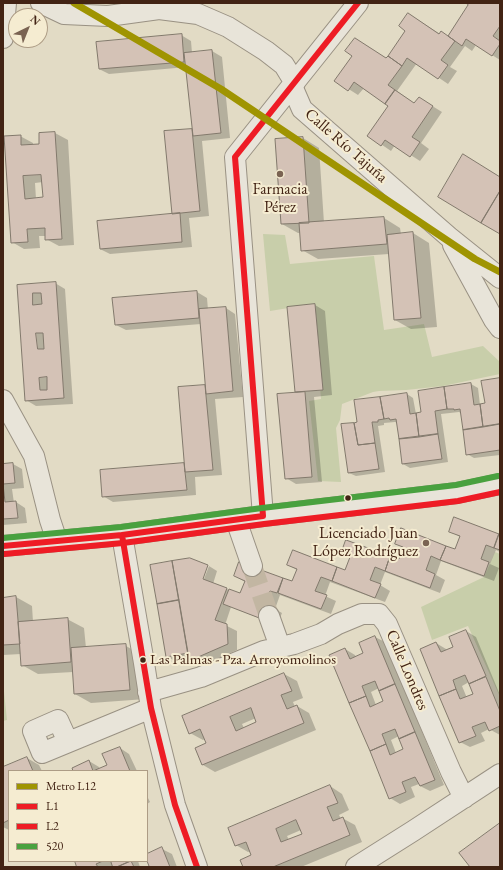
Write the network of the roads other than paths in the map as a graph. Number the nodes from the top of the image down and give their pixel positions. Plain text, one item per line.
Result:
1 (6, 3) edge
2 (41, 3) edge
3 (358, 3) edge
4 (3, 38) edge
5 (294, 84) junction
6 (449, 236) junction
7 (500, 278) edge
8 (498, 319) edge
9 (3, 400) edge
10 (500, 484) edge
11 (263, 516) junction
12 (236, 520) junction
13 (122, 535) junction
14 (57, 541) junction
15 (3, 546) edge
16 (252, 566) tunnel mouth
17 (269, 616) tunnel mouth
18 (280, 647) junction
19 (150, 700) junction
20 (68, 742) dead end
21 (500, 774) edge
22 (464, 798) junction
23 (197, 867) edge
24 (356, 867) edge

1 - 4 street
2 - 5 street, Calle Río Tajuña
3 - 5 street
5 - 6 street, Calle Río Tajuña
5 - 11 street
6 - 7 street, Calle Río Tajuña
6 - 8 street
9 - 14 street
10 - 11 street
11 - 12 street
12 - 13 street
12 - 16 street
13 - 14 street
13 - 19 street
14 - 15 street
17 - 18 street
18 - 19 street, Calle Londres
18 - 22 street, Calle Londres
19 - 20 street, Calle Londres
19 - 23 street
21 - 22 street
22 - 24 street

